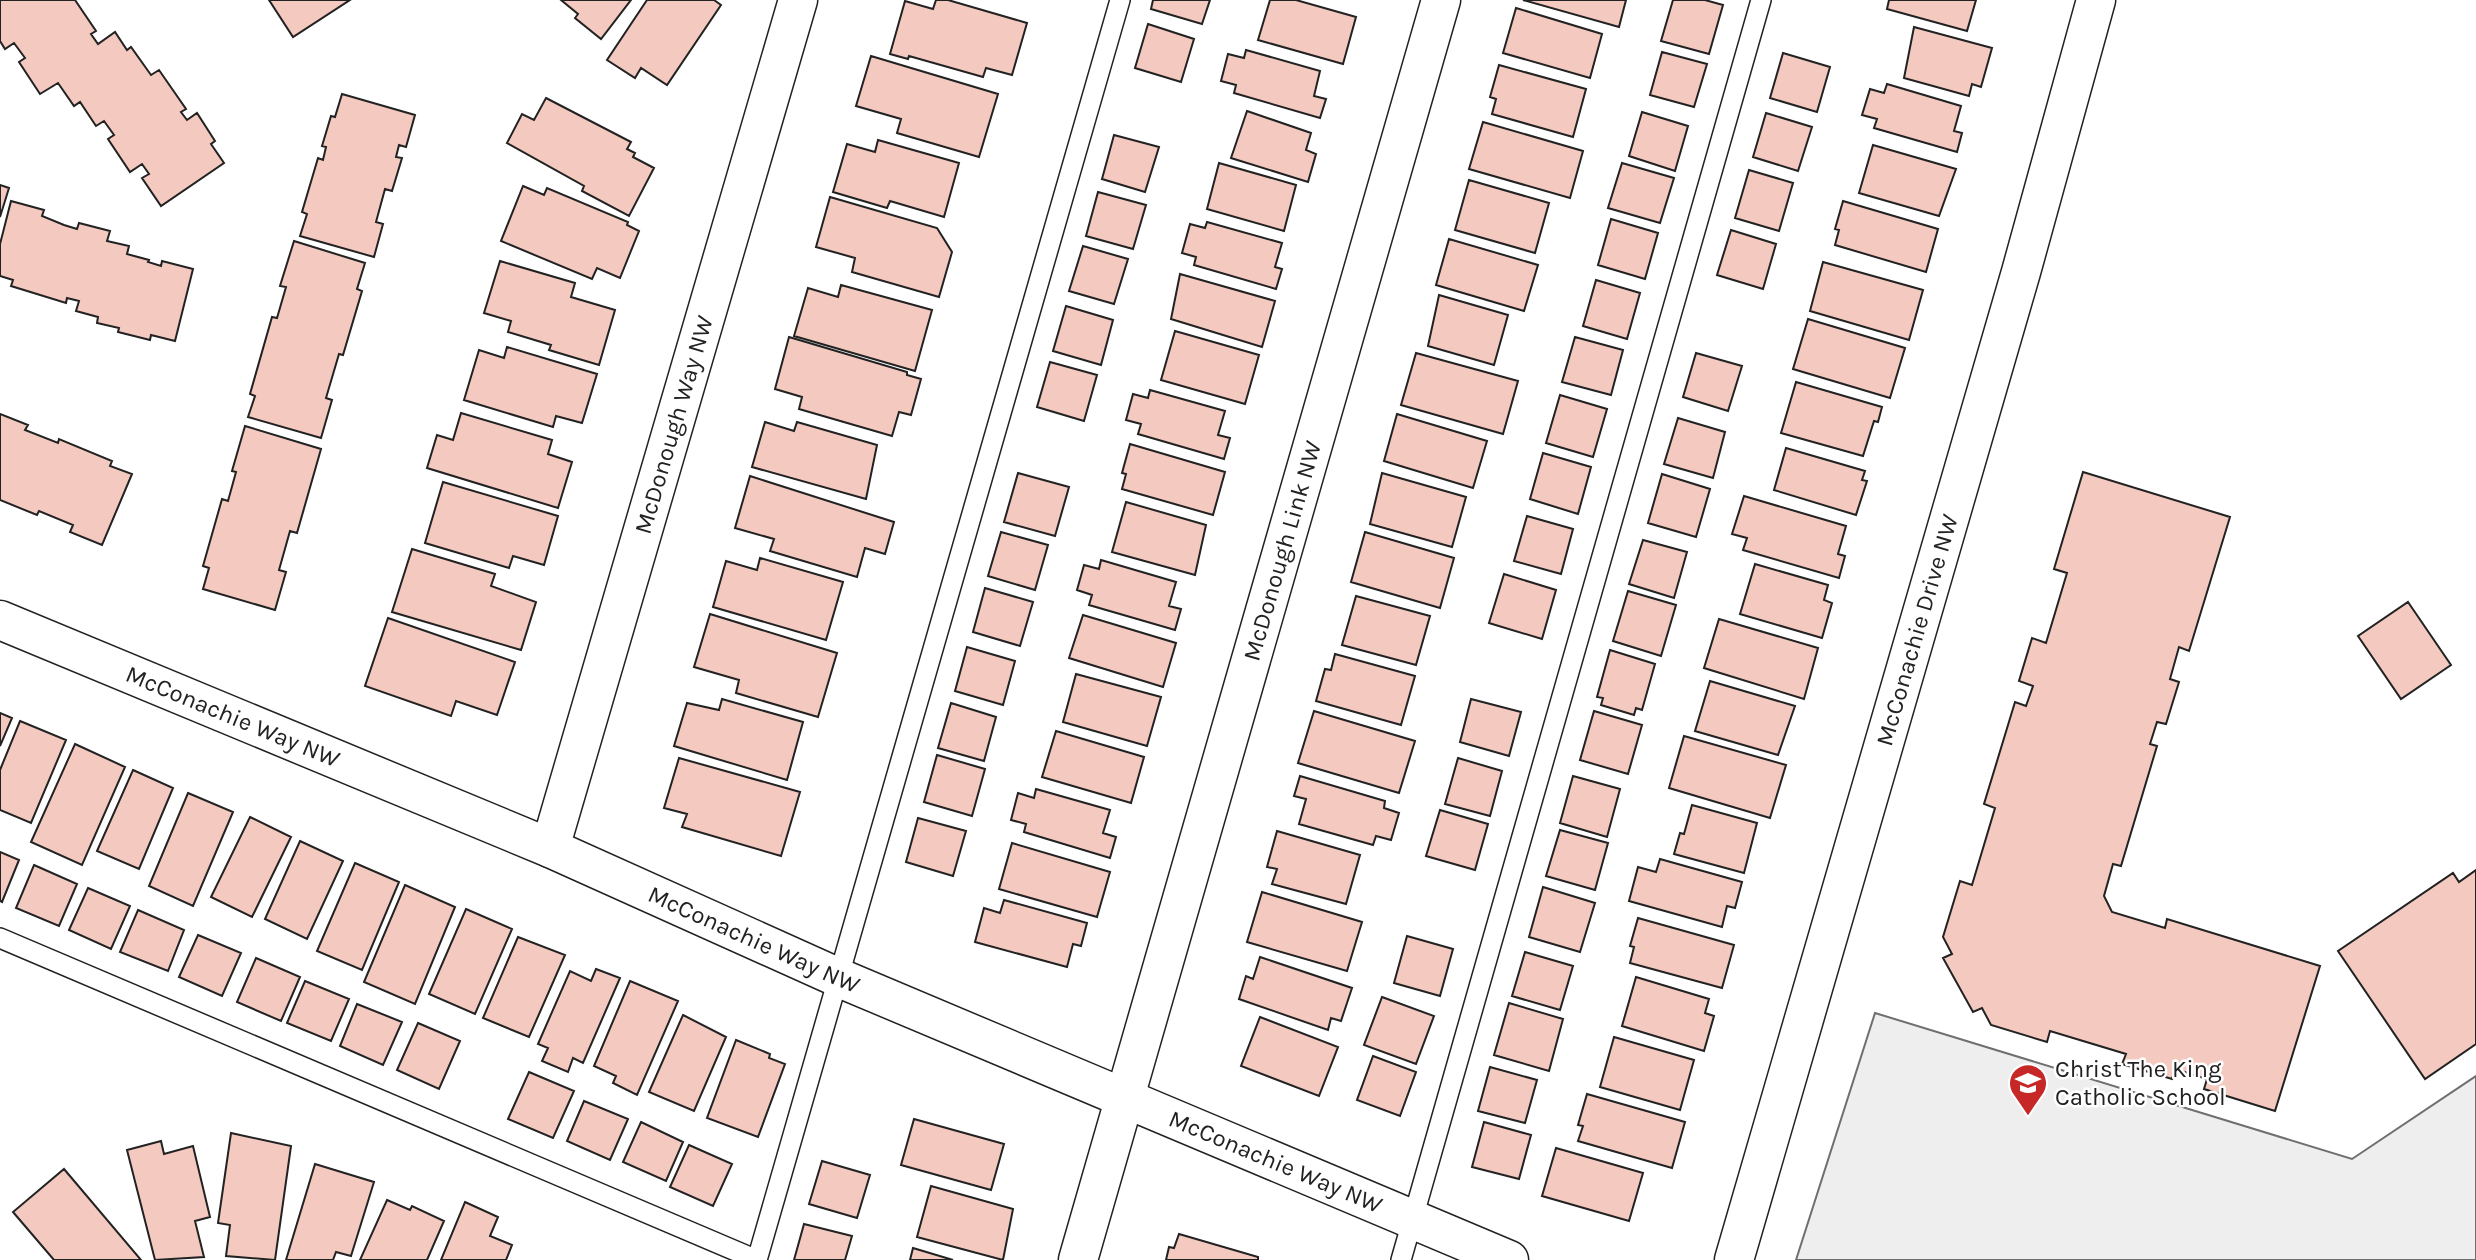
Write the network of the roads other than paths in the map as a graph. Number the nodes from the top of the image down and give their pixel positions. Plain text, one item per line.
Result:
1 (798, 0) edge
2 (1121, 0) edge
3 (1441, 0) edge
4 (1760, 0) edge
5 (2096, 0) edge
6 (0, 620) edge
7 (550, 848) junction
8 (0, 938) edge
9 (837, 977) junction
10 (1124, 1100) junction
11 (1411, 1217) junction
12 (757, 1260) edge
13 (1078, 1260) edge
14 (1401, 1260) edge
15 (1508, 1260) edge
16 (1734, 1260) edge

1 - 7 street, McDonough Way NW
2 - 9 lane
3 - 10 street, McDonough Link NW
4 - 11 lane
5 - 16 street, McConachie Drive NW
6 - 7 street, McConachie Way NW
7 - 9 street, McConachie Way NW
8 - 12 lane
9 - 10 street, McConachie Way NW
9 - 12 lane
10 - 11 street, McConachie Way NW
10 - 13 street, McDonough Link NW
11 - 14 lane
11 - 15 street, McConachie Way NW

